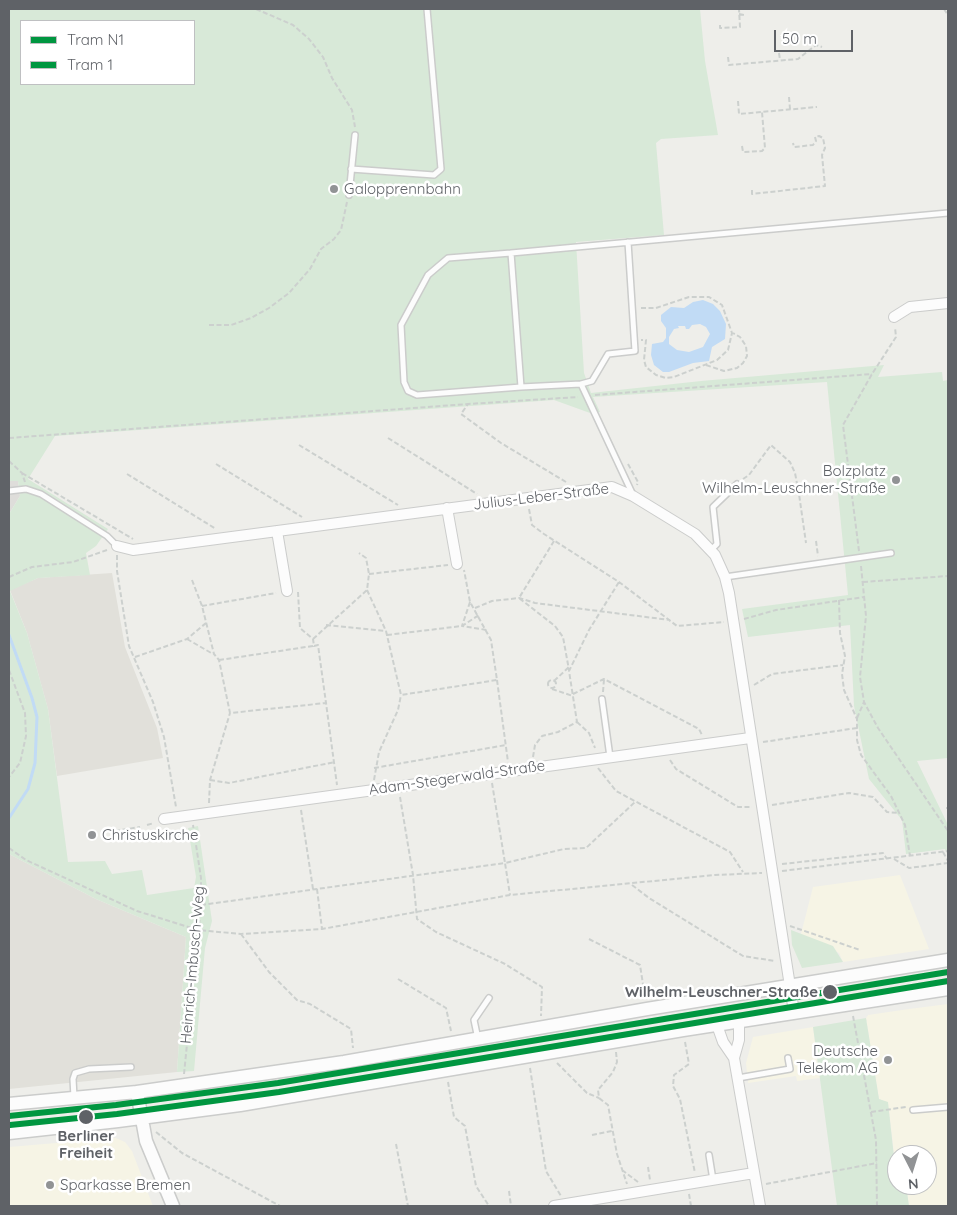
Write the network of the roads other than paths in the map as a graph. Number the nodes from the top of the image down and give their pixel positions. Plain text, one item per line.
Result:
1 (427, 9) edge
2 (355, 135) road end
3 (351, 169) junction
4 (349, 195) road end
5 (948, 213) edge
6 (628, 242) junction
7 (511, 253) junction
8 (948, 304) edge
9 (894, 317) road end
10 (581, 384) junction
11 (520, 387) junction
12 (737, 484) road end
13 (9, 491) edge
14 (633, 496) junction
15 (447, 508) junction
16 (277, 531) junction
17 (118, 546) joint
18 (711, 550) junction
19 (891, 553) dead end
20 (457, 564) road end
21 (725, 577) junction
22 (287, 591) road end
23 (602, 699) road end
24 (750, 741) junction
25 (610, 757) junction
26 (164, 818) dead end
27 (948, 960) edge
28 (788, 986) junction
29 (948, 989) edge
30 (489, 998) dead end
31 (794, 1012) junction
32 (739, 1021) junction
33 (717, 1025) junction
34 (478, 1040) junction
35 (734, 1058) junction
36 (788, 1058) dead end
37 (131, 1067) dead end
38 (738, 1078) junction
39 (137, 1092) junction
40 (74, 1098) junction
41 (9, 1104) edge
42 (948, 1107) edge
43 (913, 1110) road end
44 (140, 1118) junction
45 (9, 1133) edge
46 (709, 1155) dead end
47 (754, 1173) junction
48 (713, 1180) junction
49 (600, 1202) edge
50 (173, 1206) edge
51 (554, 1206) edge
52 (760, 1206) edge

1 - 3 lane
2 - 3 lane
3 - 4 lane
5 - 6 lane
6 - 7 lane
6 - 10 lane
7 - 11 lane
7 - 11 lane
8 - 9 street
10 - 11 lane
10 - 14 lane
12 - 18 lane
13 - 17 lane
14 - 15 street, Julius-Leber-Straße
14 - 18 street
15 - 16 street, Julius-Leber-Straße
15 - 20 street
16 - 17 street, Julius-Leber-Straße
16 - 22 street
18 - 21 street
19 - 21 lane
21 - 24 street
23 - 25 lane
24 - 25 street, Adam-Stegerwald-Straße
24 - 28 street
25 - 26 street, Adam-Stegerwald-Straße
27 - 28 street
28 - 31 street
28 - 34 street
29 - 31 street
30 - 34 lane
31 - 32 street
32 - 33 street
32 - 35 street
33 - 35 street
33 - 44 street
34 - 39 street
35 - 38 street
36 - 38 lane
37 - 40 lane
38 - 47 street
39 - 40 street
39 - 44 street
40 - 41 street
42 - 43 lane
44 - 45 street
44 - 50 street
46 - 48 lane
47 - 48 street
47 - 52 street
48 - 49 street
49 - 51 street

